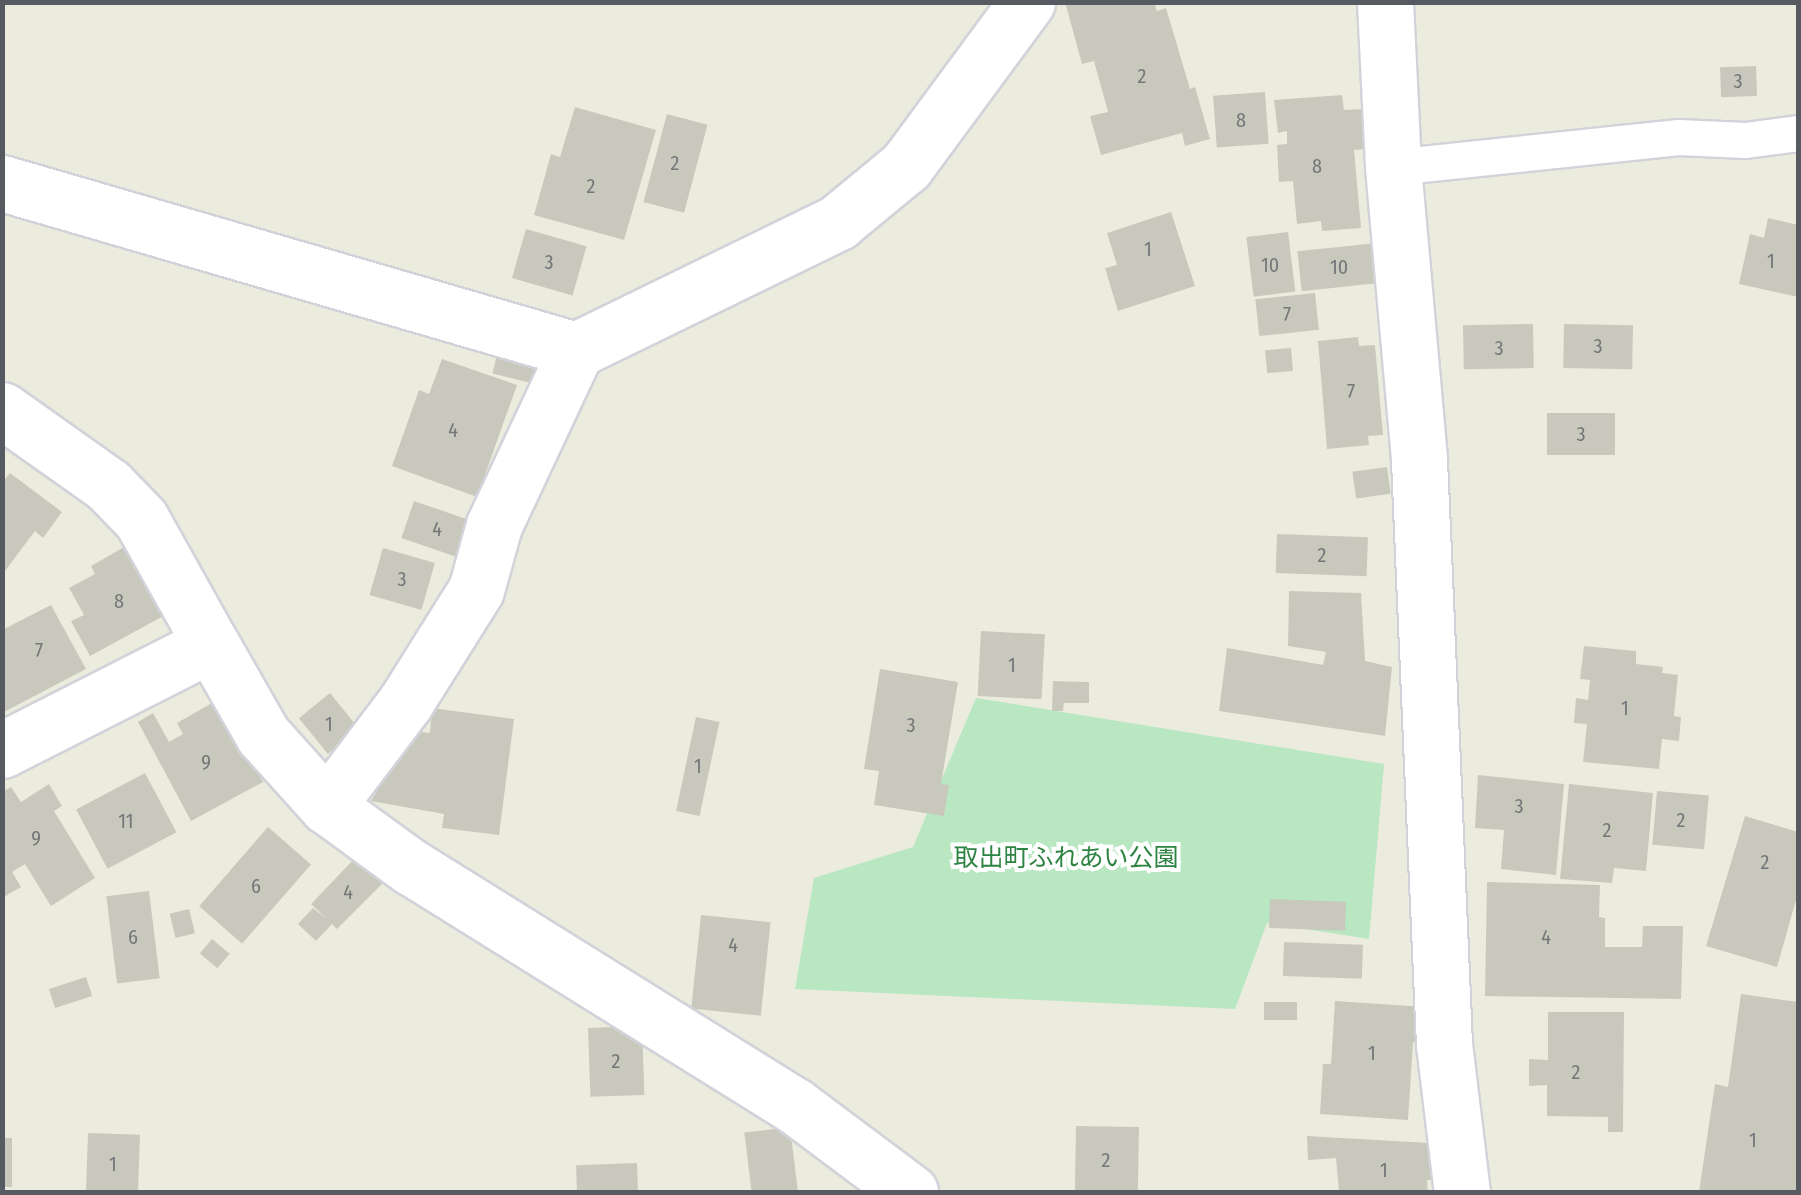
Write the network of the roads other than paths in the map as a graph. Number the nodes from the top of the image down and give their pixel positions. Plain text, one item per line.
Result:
1 (1028, 2) edge
2 (1385, 2) edge
3 (1798, 133) edge
4 (1392, 167) junction
5 (2, 184) edge
6 (576, 350) junction
7 (2, 410) edge
8 (211, 644) junction
9 (2, 750) edge
10 (328, 806) junction
11 (910, 1192) edge
12 (1462, 1192) edge

1 - 6 street
2 - 4 street
3 - 4 lane
4 - 12 street
5 - 6 street
6 - 10 street
7 - 8 street
8 - 9 street
8 - 10 street
10 - 11 street

